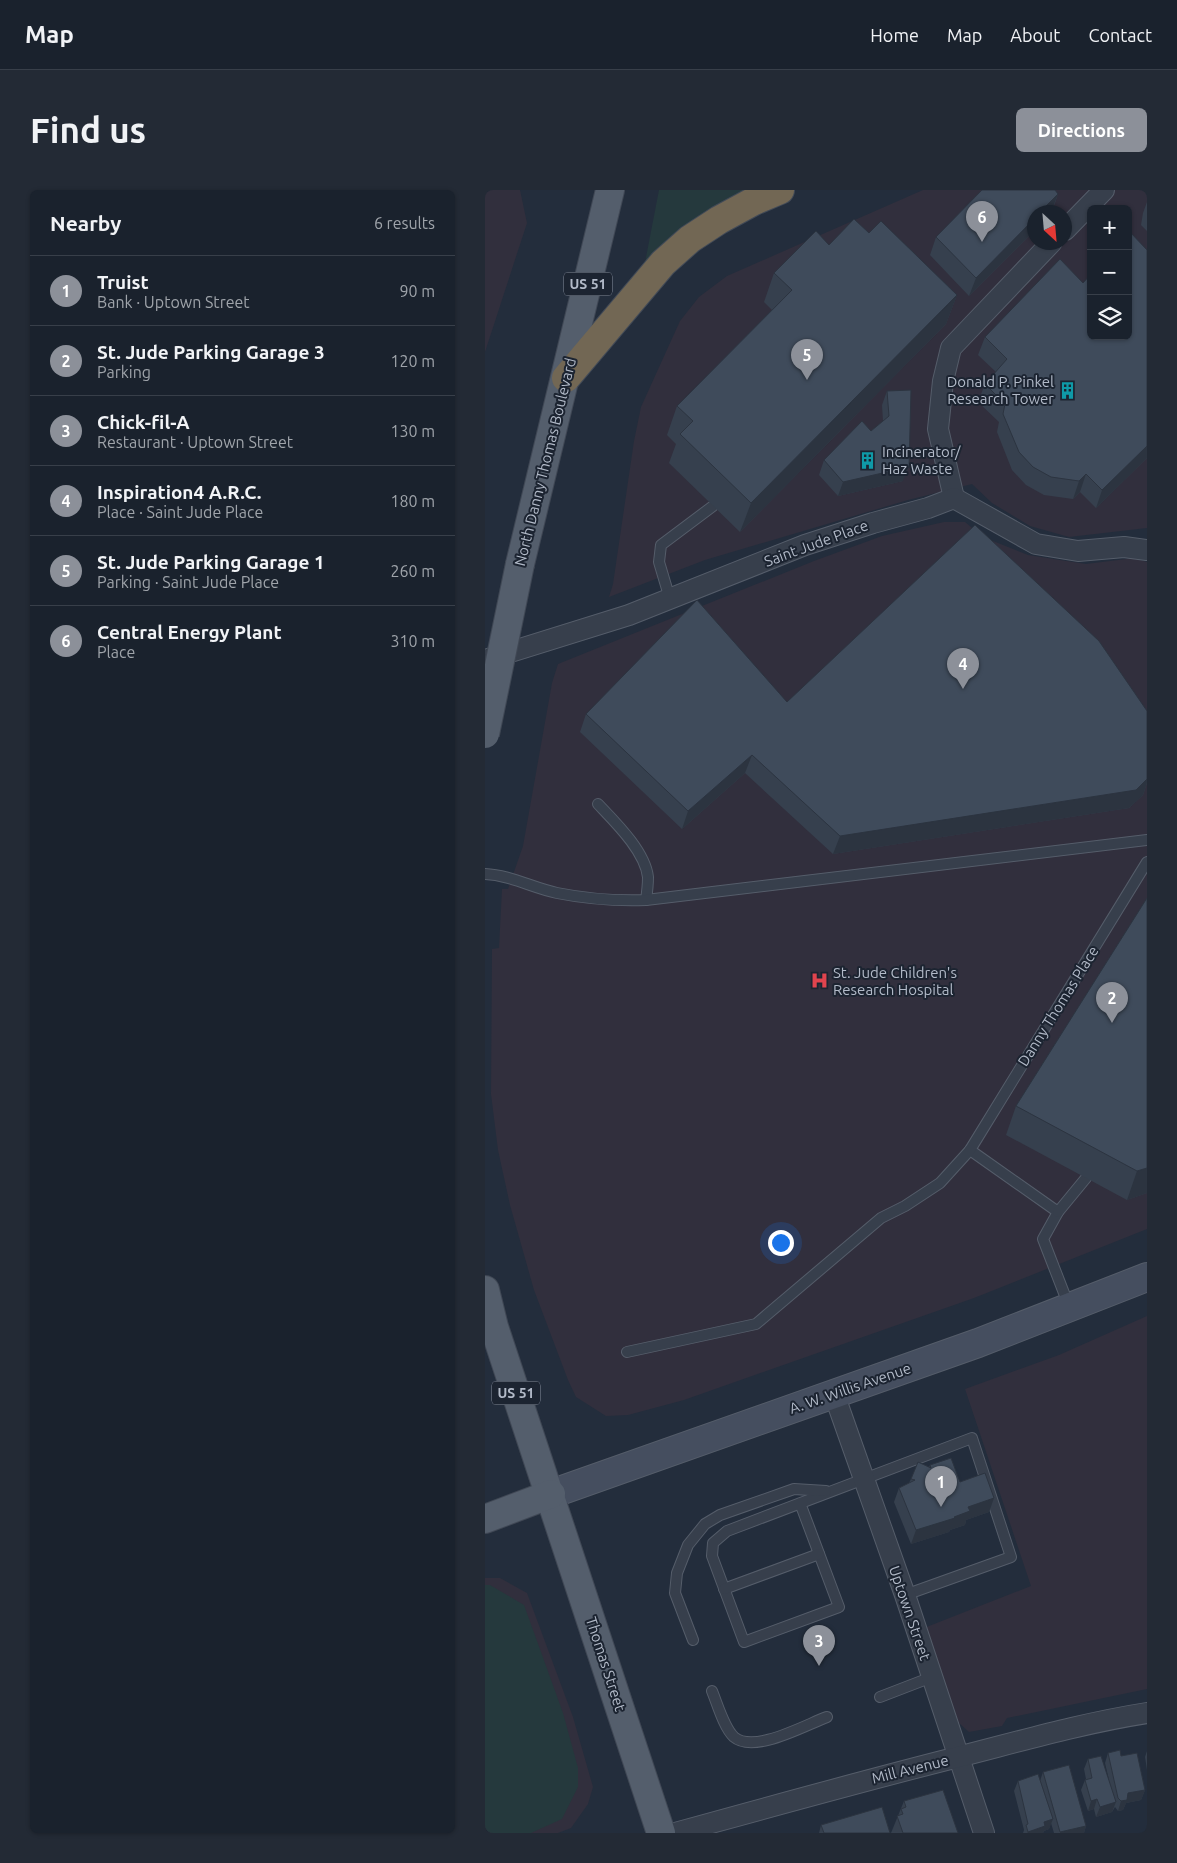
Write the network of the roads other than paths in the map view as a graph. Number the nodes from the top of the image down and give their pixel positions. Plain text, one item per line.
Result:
1 (610, 190) edge
2 (780, 190) edge
3 (1104, 190) edge
4 (1072, 223) edge
5 (1044, 250) edge
6 (566, 378) junction
7 (954, 498) junction
8 (713, 506) dead end
9 (1147, 550) edge
10 (670, 599) junction
11 (485, 660) edge
12 (485, 734) edge
13 (598, 804) dead end
14 (1147, 840) edge
15 (1147, 862) edge
16 (485, 874) edge
17 (647, 900) junction
18 (970, 1150) junction
19 (1086, 1178) dead end
20 (1058, 1212) junction
21 (1147, 1277) edge
22 (485, 1290) edge
23 (1070, 1307) junction
24 (627, 1352) dead end
25 (834, 1394) junction
26 (863, 1480) junction
27 (832, 1491) junction
28 (551, 1494) junction
29 (800, 1503) junction
30 (485, 1518) edge
31 (819, 1554) junction
32 (724, 1589) junction
33 (905, 1596) junction
34 (693, 1640) dead end
35 (932, 1677) junction
36 (712, 1691) dead end
37 (880, 1697) dead end
38 (1147, 1713) edge
39 (827, 1716) dead end
40 (959, 1757) junction
41 (661, 1833) edge
42 (675, 1833) edge
43 (984, 1833) edge

1 - 6 main road, North Danny Thomas Boulevard / US 51
2 - 6 highway
3 - 4 street
5 - 7 street
6 - 12 main road, North Danny Thomas Boulevard / US 51, bridge
7 - 9 street
7 - 10 street, Saint Jude Place
8 - 10 lane
10 - 11 street, Saint Jude Place
13 - 17 lane
14 - 17 lane
15 - 18 lane, Danny Thomas Place
16 - 17 lane
18 - 20 lane
18 - 24 lane, Danny Thomas Place
19 - 20 lane
20 - 23 lane
21 - 23 main road, A. W. Willis Avenue
22 - 28 main road, US 51
23 - 25 main road, A. W. Willis Avenue
25 - 26 street, Uptown Street
25 - 28 main road, A. W. Willis Avenue
26 - 27 lane
26 - 33 street, Uptown Street
26 - 33 lane
27 - 29 lane
27 - 34 lane
28 - 30 main road
28 - 41 main road, Thomas Street / US 51
29 - 31 lane
29 - 32 lane
31 - 32 lane
31 - 32 lane
33 - 35 street, Uptown Street
35 - 37 lane
35 - 40 street, Uptown Street
36 - 39 lane
38 - 40 street, Mill Avenue
40 - 42 street, Mill Avenue
40 - 43 street, Uptown Street

